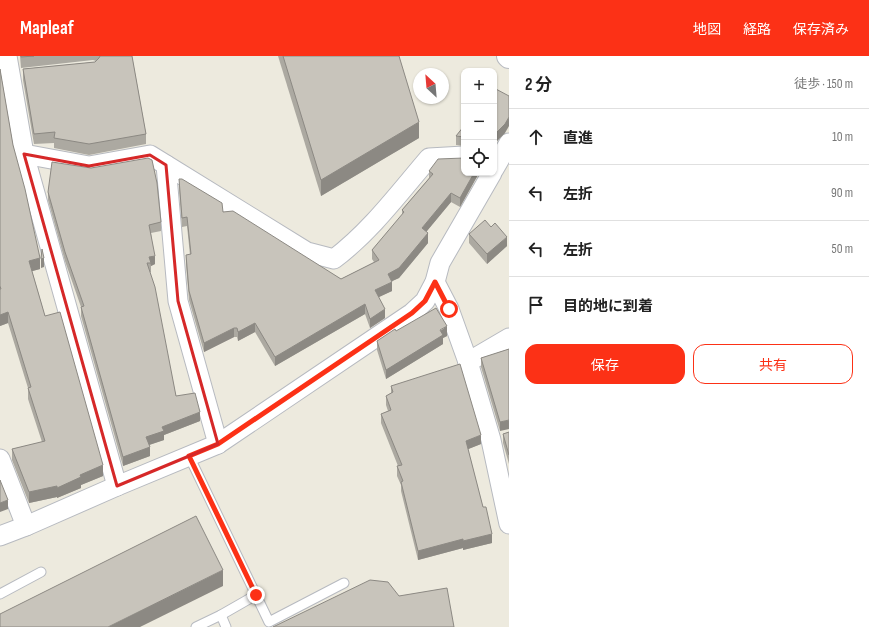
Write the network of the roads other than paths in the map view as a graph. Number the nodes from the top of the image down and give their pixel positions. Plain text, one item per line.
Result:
1 (7, 56) edge
2 (24, 154) junction
3 (461, 156) edge
4 (166, 165) junction
5 (490, 176) edge
6 (435, 282) junction
7 (509, 338) edge
8 (468, 362) junction
9 (218, 444) junction
10 (189, 456) junction
11 (0, 459) edge
12 (117, 486) junction
13 (506, 495) edge
14 (509, 524) edge
15 (26, 526) junction
16 (0, 536) edge
17 (41, 572) dead end
18 (344, 582) dead end
19 (0, 594) edge
20 (256, 595) junction
21 (221, 615) junction
22 (196, 627) edge
23 (226, 627) edge

1 - 2 street
2 - 4 street
2 - 12 street
3 - 4 street
4 - 9 street
5 - 6 street
6 - 8 street
6 - 9 street
7 - 8 street
8 - 13 street
9 - 10 street
10 - 12 street
10 - 20 lane
11 - 15 street
12 - 15 street
13 - 14 street
15 - 16 street
17 - 19 lane
18 - 20 lane
20 - 21 lane
21 - 22 lane
21 - 23 lane

